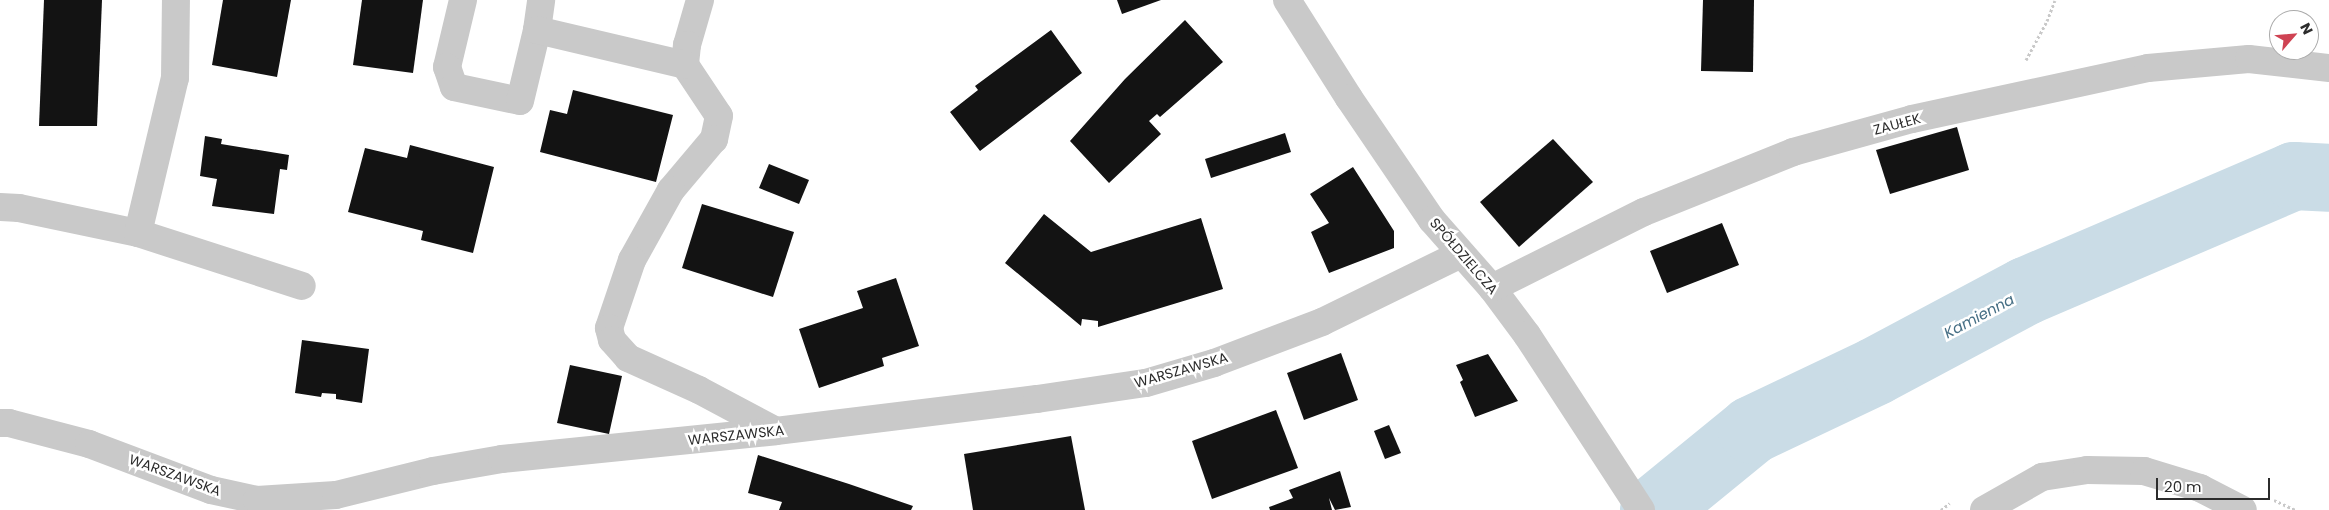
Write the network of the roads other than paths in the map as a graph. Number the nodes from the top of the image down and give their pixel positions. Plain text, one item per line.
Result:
1 (176, 0) edge
2 (463, 0) edge
3 (542, 0) edge
4 (700, 0) edge
5 (1288, 0) edge
6 (537, 30) junction
7 (685, 66) junction
8 (2329, 68) edge
9 (0, 207) edge
10 (138, 233) junction
11 (1461, 254) junction
12 (302, 286) dead end
13 (1492, 288) junction
14 (0, 423) edge
15 (776, 431) junction
16 (1641, 510) edge
17 (1984, 510) edge
18 (2243, 510) edge

1 - 10 street
2 - 6 street
3 - 6 street
4 - 7 street
5 - 11 street, SPÓŁDZIELCZA
6 - 7 street
7 - 15 street
8 - 13 street, ZAUŁEK
9 - 10 street
10 - 12 street
11 - 13 street, SPÓŁDZIELCZA
11 - 15 street, WARSZAWSKA
13 - 16 street, SPÓŁDZIELCZA
14 - 15 street, WARSZAWSKA
17 - 18 street

